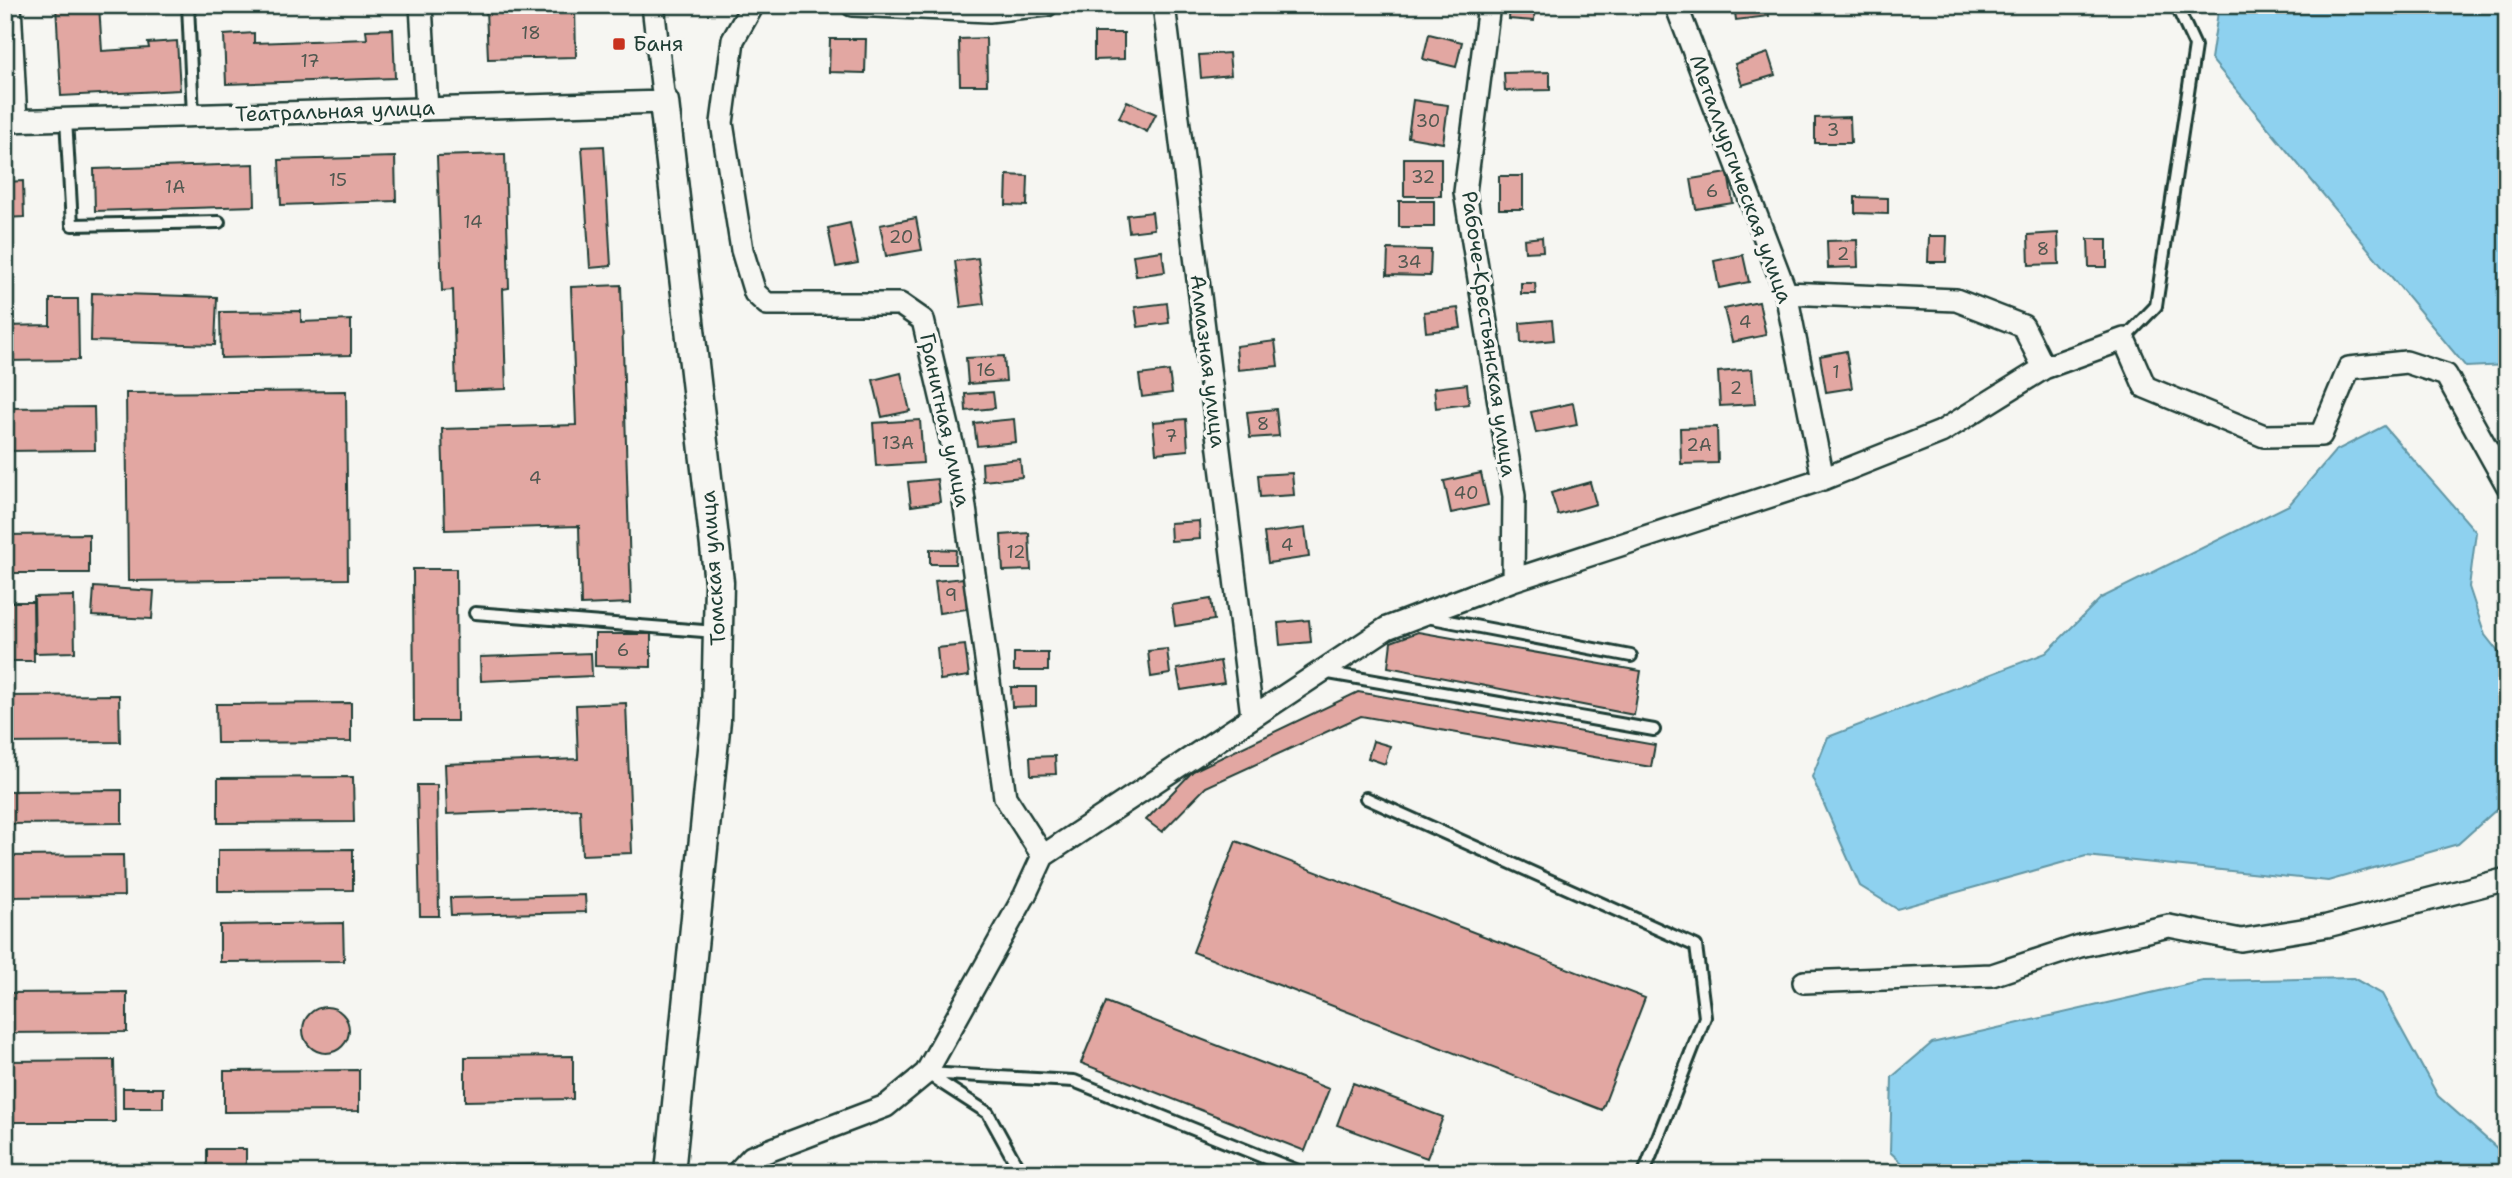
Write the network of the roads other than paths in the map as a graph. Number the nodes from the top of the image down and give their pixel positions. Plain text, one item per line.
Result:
1 (10, 5) edge
2 (188, 5) edge
3 (421, 5) edge
4 (653, 5) edge
5 (752, 5) edge
6 (852, 5) edge
7 (1047, 5) edge
8 (1164, 5) edge
9 (1489, 5) edge
10 (1676, 5) edge
11 (2176, 5) edge
12 (664, 102) junction
13 (427, 109) junction
14 (193, 116) junction
15 (66, 119) junction
16 (10, 121) edge
17 (219, 222) dead end
18 (1786, 293) junction
19 (2124, 339) junction
20 (2044, 368) junction
21 (1823, 479) junction
22 (2507, 485) edge
23 (1513, 580) junction
24 (475, 613) dead end
25 (1421, 615) junction
26 (719, 632) junction
27 (1631, 656) dead end
28 (1320, 672) junction
29 (1252, 716) junction
30 (1654, 730) dead end
31 (1366, 798) dead end
32 (1043, 856) junction
33 (2507, 879) edge
34 (1804, 982) dead end
35 (926, 1073) junction
36 (670, 1173) edge
37 (737, 1173) edge
38 (1021, 1173) edge
39 (1303, 1173) edge
40 (1644, 1173) edge

1 - 16 street
2 - 14 lane
3 - 13 street
4 - 12 street, Томская улица
5 - 32 street, Гранитная улица
6 - 7 street
8 - 29 street, Алмазная улица
9 - 23 street, Рабоче-Крестьянская улица
10 - 18 street, Металлургическая улица
11 - 19 lane
12 - 13 street, Театральная улица
12 - 26 street, Томская улица
13 - 14 street, Театральная улица
14 - 15 street, Театральная улица
15 - 16 street, Театральная улица
15 - 17 lane
18 - 20 street
18 - 21 street, Металлургическая улица
19 - 20 street
19 - 22 street
20 - 21 street
21 - 23 street
23 - 25 street
24 - 26 lane
25 - 27 lane
25 - 28 street
26 - 36 street, Томская улица
28 - 29 street
28 - 30 lane
29 - 32 street
31 - 40 lane
32 - 35 street
33 - 34 street
35 - 37 street
35 - 38 lane
35 - 39 lane

